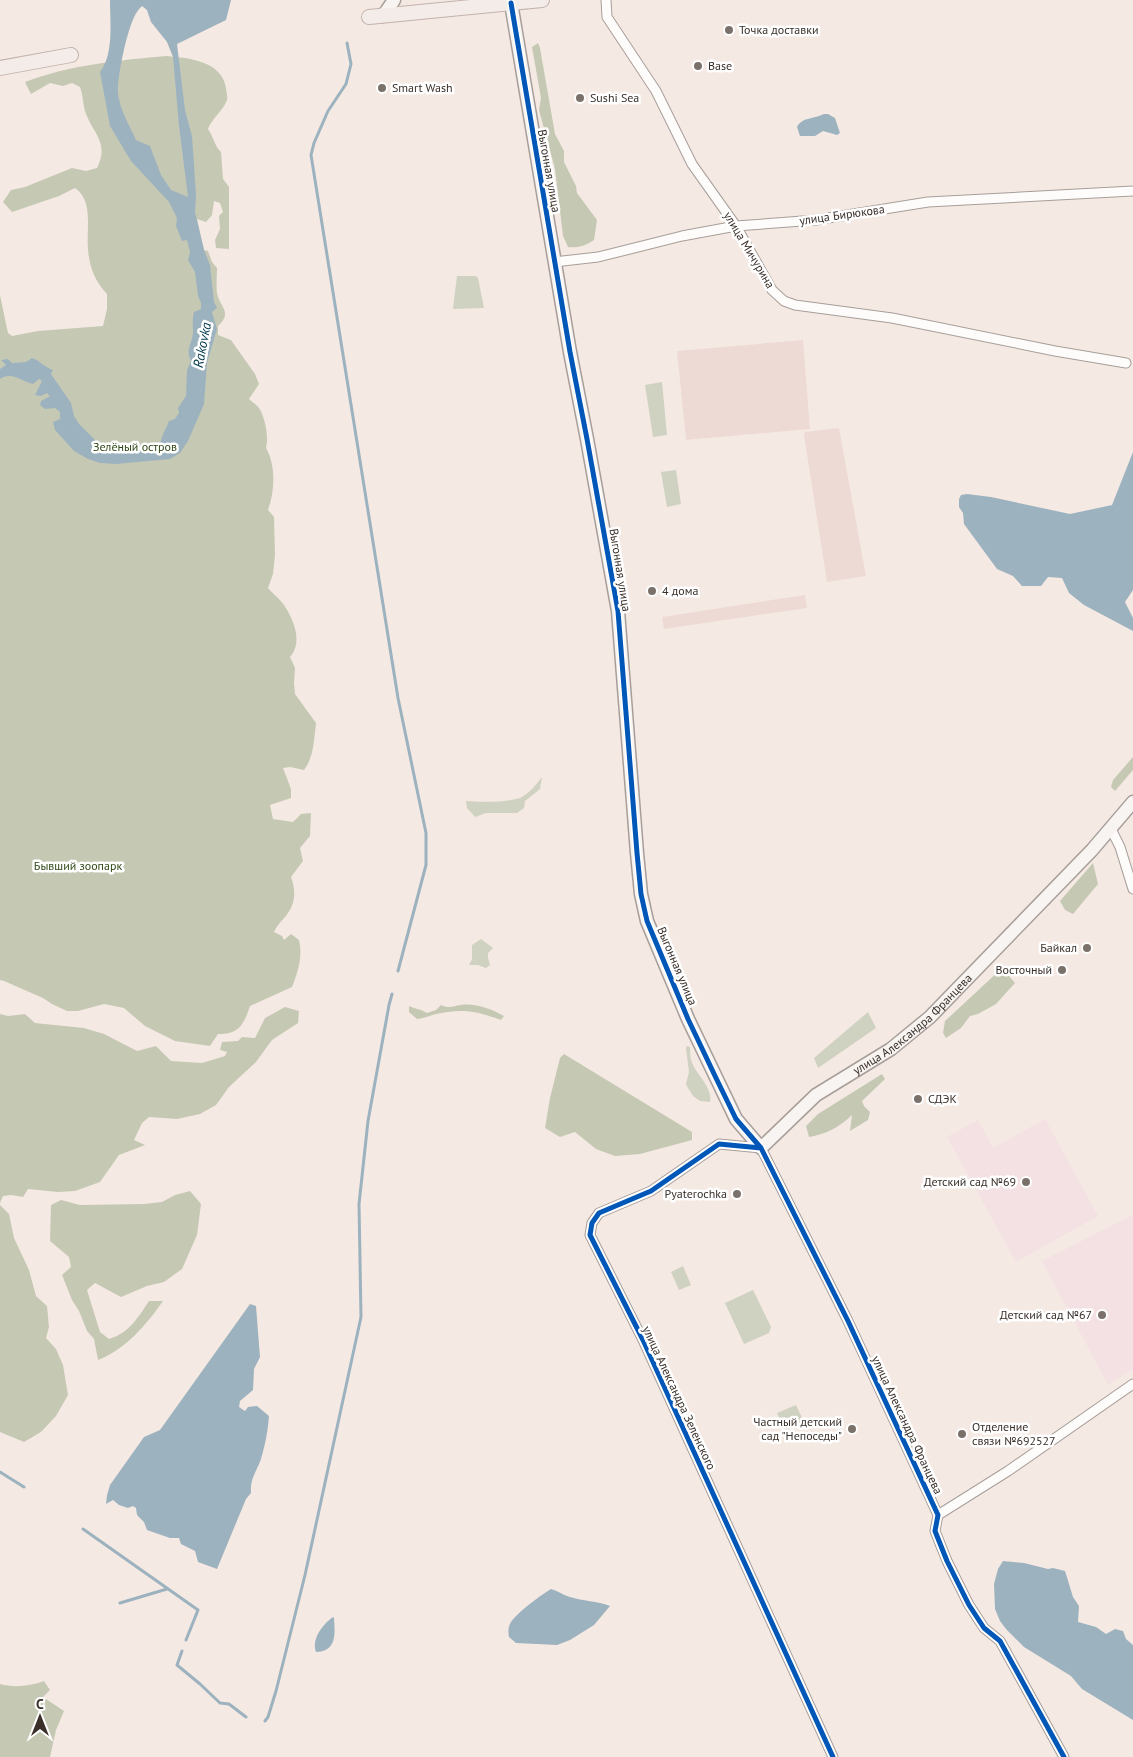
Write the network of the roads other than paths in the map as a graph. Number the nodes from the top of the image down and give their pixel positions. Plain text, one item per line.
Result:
1 (394, 0) edge
2 (542, 0) edge
3 (606, 0) edge
4 (511, 3) junction
5 (376, 16) joint
6 (71, 56) dead end
7 (0, 68) edge
8 (1133, 191) edge
9 (736, 226) junction
10 (554, 262) junction
11 (1126, 363) dead end
12 (1133, 802) edge
13 (1111, 829) junction
14 (1133, 889) edge
15 (761, 1148) junction
16 (1133, 1384) edge
17 (938, 1515) junction
18 (832, 1757) edge
19 (1064, 1757) edge

1 - 5 street
2 - 4 main road
3 - 9 street, улица Мичурина
4 - 5 main road
4 - 10 street, Выгонная улица
6 - 7 main road
8 - 9 street, улица Бирюкова
9 - 10 street, улица Бирюкова
9 - 11 street, улица Мичурина
10 - 15 street, Выгонная улица
12 - 13 street, улица Александра Францева
13 - 14 street
13 - 15 street, улица Александра Францева
15 - 17 street, улица Александра Францева
15 - 18 street, улица Александра Зеленского
16 - 17 street
17 - 19 street, улица Александра Францева

